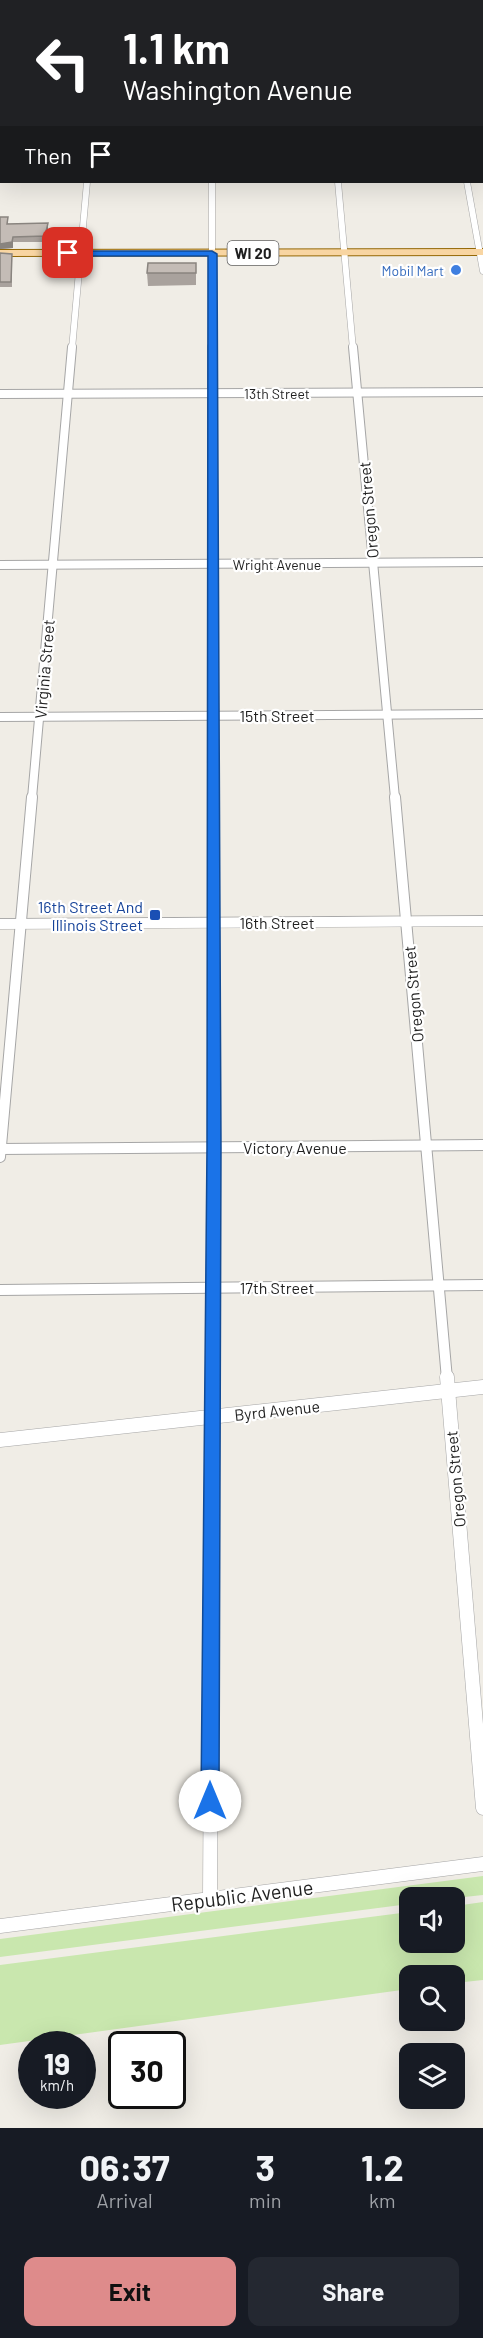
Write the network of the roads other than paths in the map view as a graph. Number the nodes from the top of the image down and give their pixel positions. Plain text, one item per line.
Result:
1 (87, 183) edge
2 (212, 183) edge
3 (338, 183) edge
4 (467, 183) edge
5 (481, 252) edge
6 (0, 253) edge
7 (80, 253) junction
8 (345, 253) junction
9 (212, 254) junction
10 (483, 271) edge
11 (357, 392) junction
12 (483, 392) edge
13 (213, 393) junction
14 (0, 394) edge
15 (68, 394) junction
16 (483, 562) edge
17 (373, 563) junction
18 (213, 564) junction
19 (0, 565) edge
20 (53, 565) junction
21 (483, 714) edge
22 (387, 715) junction
23 (213, 716) junction
24 (0, 717) edge
25 (39, 717) junction
26 (406, 921) junction
27 (483, 921) edge
28 (213, 923) junction
29 (0, 924) edge
30 (21, 924) junction
31 (483, 1145) edge
32 (427, 1146) junction
33 (214, 1147) junction
34 (0, 1152) edge
35 (439, 1286) junction
36 (483, 1286) edge
37 (213, 1288) junction
38 (0, 1290) edge
39 (483, 1387) edge
40 (448, 1391) junction
41 (212, 1417) junction
42 (0, 1440) edge
43 (483, 1808) edge
44 (483, 1864) edge
45 (210, 1899) junction
46 (0, 1926) edge

1 - 7 street, Virginia Street
2 - 9 street
3 - 8 street, Oregon Street
4 - 5 street
5 - 8 main road, WI 20
5 - 10 street
6 - 7 main road, WI 20
7 - 9 main road, WI 20
7 - 15 street, Virginia Street
8 - 9 main road, WI 20
8 - 11 street, Oregon Street
9 - 13 street
11 - 12 street, 13th Street
11 - 13 street, 13th Street
11 - 17 street, Oregon Street
13 - 15 street, 13th Street
13 - 18 street
14 - 15 street, 13th Street
15 - 20 street, Virginia Street
16 - 17 street, Wright Avenue
17 - 18 street, Wright Avenue
17 - 22 street, Oregon Street
18 - 20 street, Wright Avenue
18 - 23 street
19 - 20 street, Wright Avenue
20 - 25 street, Virginia Street
21 - 22 street, 15th Street
22 - 23 street, 15th Street
22 - 26 street, Oregon Street
23 - 25 street, 15th Street
23 - 28 street
24 - 25 street, 15th Street
25 - 30 street, Virginia Street
26 - 27 street, 16th Street
26 - 28 street, 16th Street
26 - 32 street, Oregon Street
28 - 30 street, 16th Street
28 - 33 street
29 - 30 street, 16th Street
30 - 34 street, Virginia Street
31 - 32 street, Victory Avenue
32 - 33 street, Victory Avenue
32 - 35 street, Oregon Street
33 - 34 street, Victory Avenue
33 - 37 street
35 - 36 street, 17th Street
35 - 37 street, 17th Street
35 - 40 street, Oregon Street
37 - 38 street, 17th Street
37 - 41 street
39 - 40 street, Byrd Avenue
40 - 41 street, Byrd Avenue
40 - 43 street, Oregon Street
41 - 42 street, Byrd Avenue
41 - 45 street
44 - 45 street, Republic Avenue
45 - 46 street, Republic Avenue

